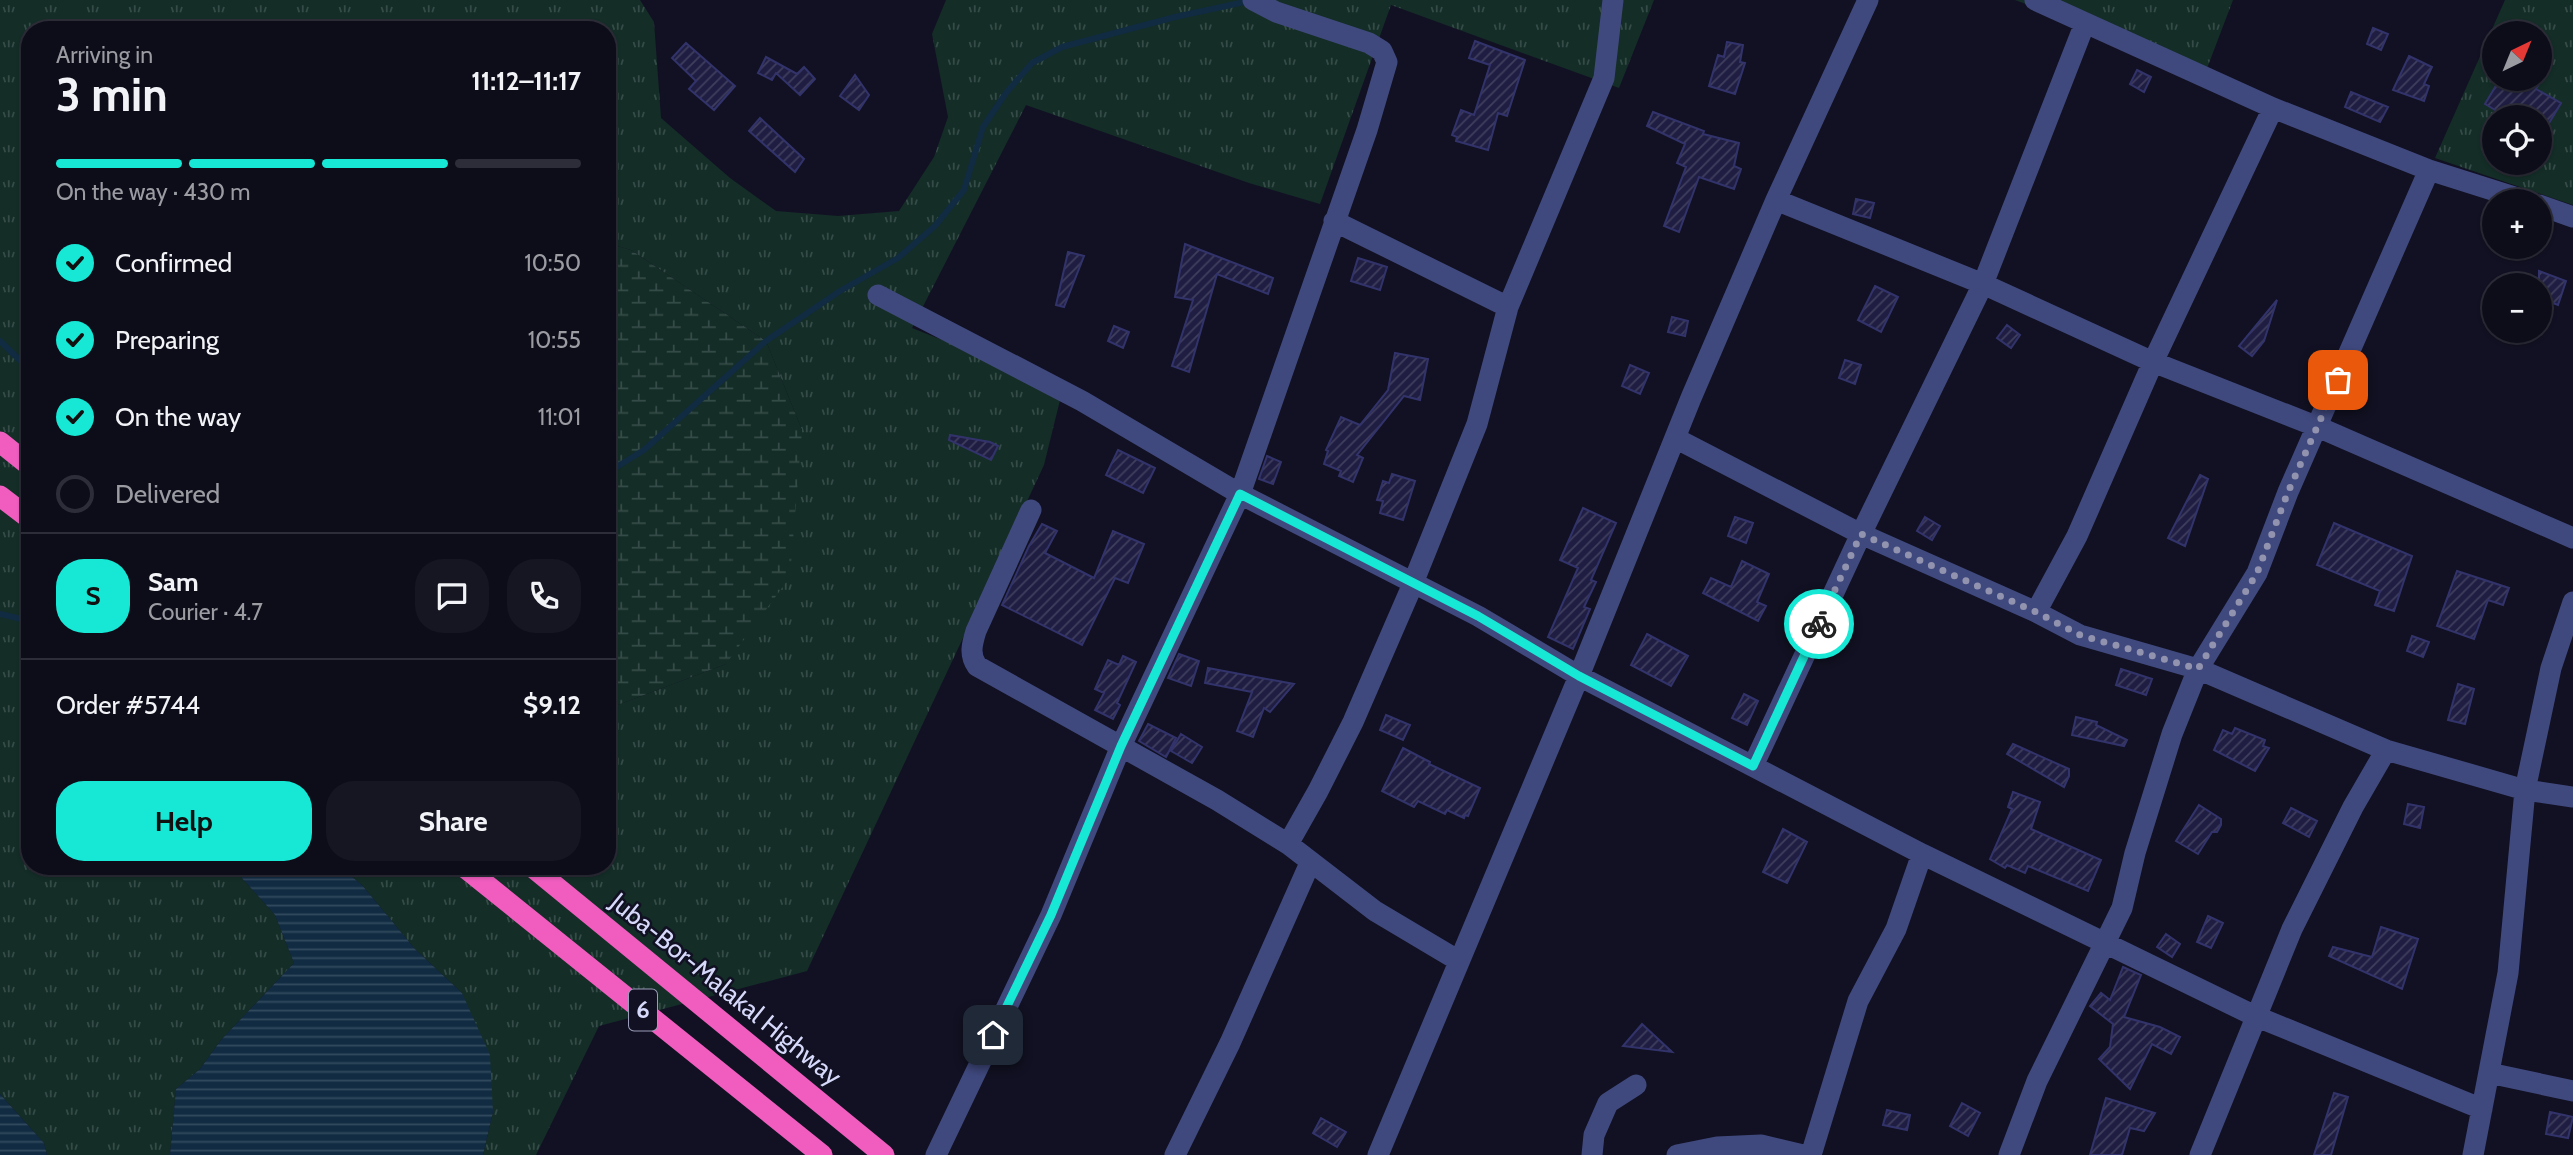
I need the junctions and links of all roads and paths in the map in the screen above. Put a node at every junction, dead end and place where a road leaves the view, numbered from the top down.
1 (1253, 0) edge
2 (1613, 0) edge
3 (1868, 0) edge
4 (2035, 0) edge
5 (2085, 23) junction
6 (2273, 108) junction
7 (2429, 170) junction
8 (2489, 189) edge
9 (1776, 200) junction
10 (2552, 209) edge
11 (2573, 216) edge
12 (1334, 222) junction
13 (1983, 284) junction
14 (878, 295) dead end
15 (1508, 307) junction
16 (2153, 362) junction
17 (2318, 427) junction
18 (1675, 438) junction
19 (0, 442) edge
20 (21, 459) edge
21 (1240, 494) junction
22 (0, 496) edge
23 (1031, 510) dead end
24 (21, 512) edge
25 (1861, 534) junction
26 (2573, 538) edge
27 (1413, 583) junction
28 (2573, 602) edge
29 (2036, 612) junction
30 (2198, 669) junction
31 (1579, 676) junction
32 (1121, 746) junction
33 (2386, 750) junction
34 (1753, 766) junction
35 (2525, 790) junction
36 (2573, 797) edge
37 (1288, 844) junction
38 (1922, 854) junction
39 (1310, 863) junction
40 (474, 875) edge
41 (542, 875) edge
42 (2105, 945) junction
43 (1459, 961) junction
44 (2255, 1016) junction
45 (2489, 1073) junction
46 (1636, 1085) dead end
47 (2573, 1091) edge
48 (2483, 1109) junction
49 (822, 1155) edge
50 (884, 1155) edge
51 (936, 1155) edge
52 (1175, 1155) edge
53 (1378, 1155) edge
54 (1592, 1155) edge
55 (1677, 1155) edge
56 (1803, 1155) edge
57 (1811, 1155) edge
58 (2009, 1155) edge
59 (2200, 1155) edge
60 (2473, 1155) edge

1 - 12 street
2 - 15 street
3 - 9 street
4 - 5 street
5 - 6 street
5 - 13 street
6 - 7 street
6 - 16 street
7 - 8 street
7 - 17 street
9 - 13 street
9 - 18 street
10 - 11 street
12 - 15 street
12 - 21 street
13 - 16 street
13 - 25 street
14 - 21 street
15 - 27 street
16 - 17 street
16 - 29 street
17 - 26 street
17 - 30 street
18 - 25 street
18 - 31 street
19 - 20 highway
21 - 27 street
21 - 32 street
22 - 24 highway
23 - 32 street
25 - 29 street
25 - 34 street
27 - 31 street
27 - 37 street
28 - 35 street
29 - 30 street
30 - 33 street
30 - 42 street
31 - 34 street
31 - 43 street
32 - 37 street
32 - 51 street
33 - 35 street
33 - 44 street
34 - 38 street
35 - 36 street
35 - 45 street
37 - 39 street
38 - 42 street
38 - 57 street
39 - 43 street
39 - 52 street
40 - 49 highway, 6
41 - 50 highway, Juba-Bor-Malakal Highway / 6
42 - 44 street
42 - 58 street
43 - 53 street
44 - 48 street
44 - 59 street
45 - 47 street
45 - 48 street
46 - 54 street
48 - 60 street
55 - 56 street

